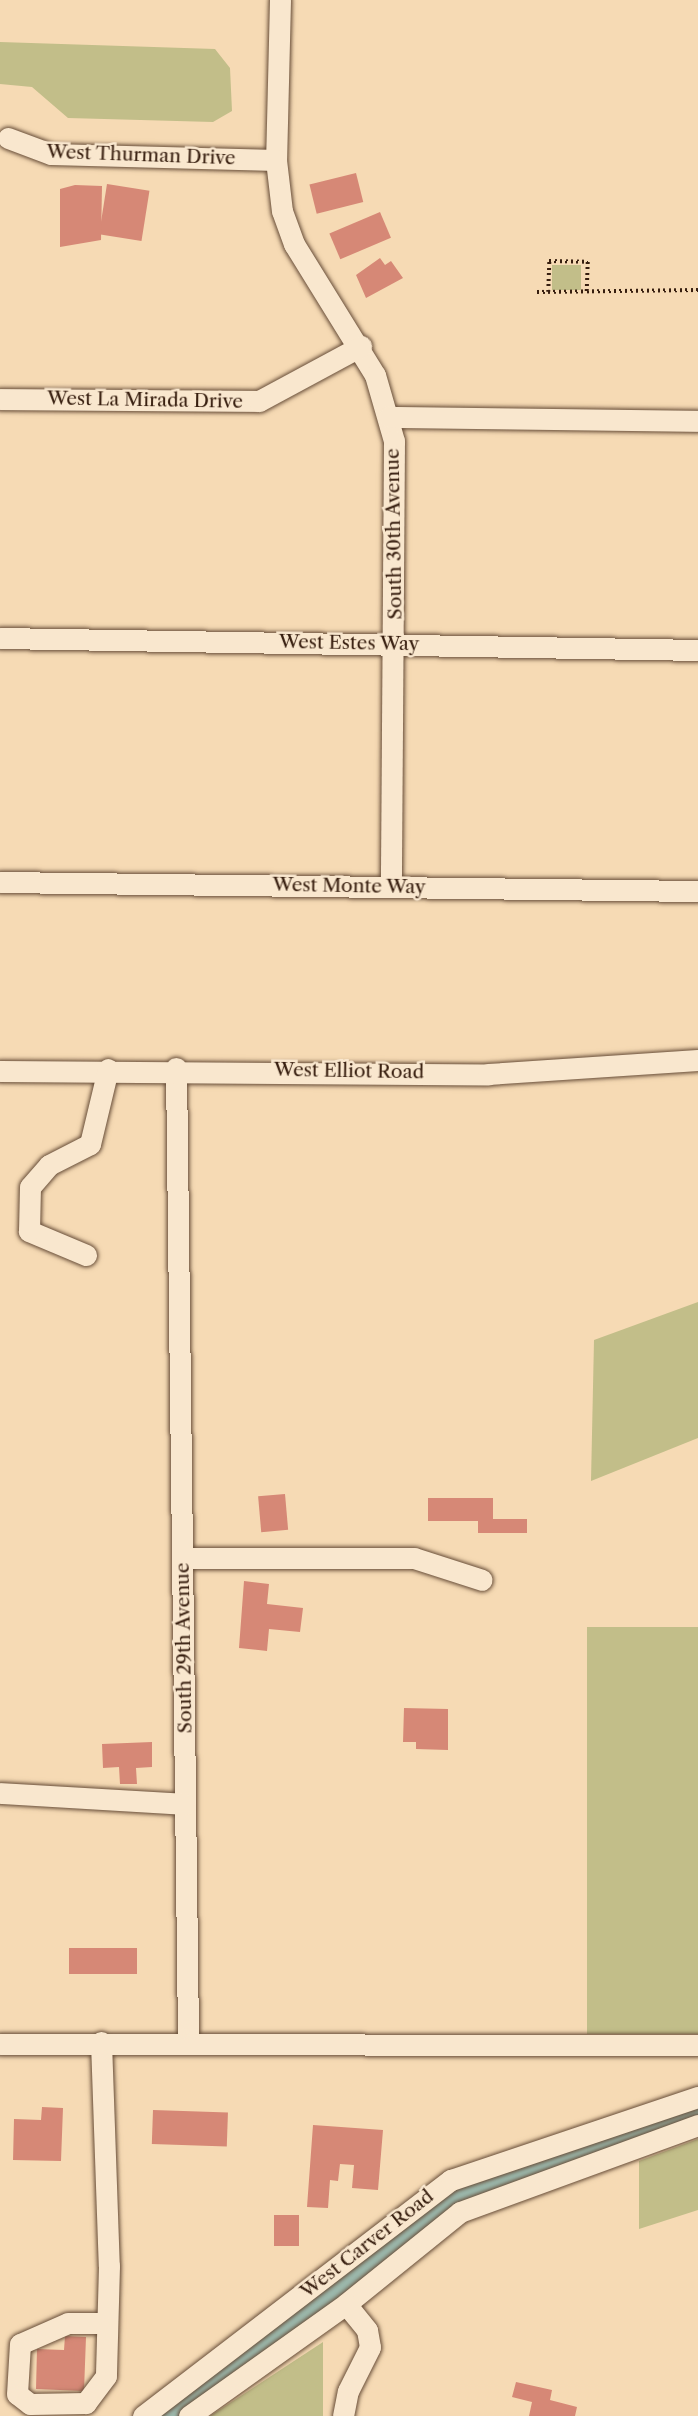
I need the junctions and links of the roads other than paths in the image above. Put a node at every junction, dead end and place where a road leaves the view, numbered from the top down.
1 (280, 0) edge
2 (8, 138) dead end
3 (276, 160) junction
4 (361, 346) junction
5 (0, 399) edge
6 (389, 417) junction
7 (698, 421) edge
8 (0, 638) edge
9 (395, 644) junction
10 (698, 650) edge
11 (0, 882) edge
12 (391, 887) junction
13 (698, 891) edge
14 (698, 1060) edge
15 (176, 1068) junction
16 (108, 1069) junction
17 (0, 1071) edge
18 (86, 1255) dead end
19 (183, 1558) junction
20 (482, 1580) dead end
21 (0, 1793) edge
22 (186, 1804) junction
23 (188, 2041) junction
24 (101, 2042) junction
25 (0, 2044) edge
26 (698, 2045) edge
27 (698, 2097) edge
28 (698, 2125) edge
29 (346, 2304) junction
30 (107, 2323) junction
31 (143, 2416) edge
32 (189, 2416) edge
33 (344, 2416) edge

1 - 3 street, South 30th Avenue
2 - 3 street, West Thurman Drive
3 - 4 street, South 30th Avenue
4 - 5 street, West La Mirada Drive
4 - 6 street, South 30th Avenue
6 - 7 street
6 - 9 street, South 30th Avenue
8 - 9 street, West Estes Way
9 - 10 street, West Estes Way
9 - 12 street, South 30th Avenue
11 - 12 street, West Monte Way
12 - 13 street, West Monte Way
14 - 15 street, West Elliot Road
15 - 16 street, West Elliot Road
15 - 19 street, South 29th Avenue
16 - 17 street, West Elliot Road
16 - 18 street
19 - 20 street
19 - 22 street, South 29th Avenue
21 - 22 street
22 - 23 street, South 29th Avenue
23 - 24 street
23 - 26 street
24 - 25 street
24 - 30 street
27 - 31 street, West Carver Road
28 - 29 street
29 - 32 street
29 - 33 street
30 - 30 street

